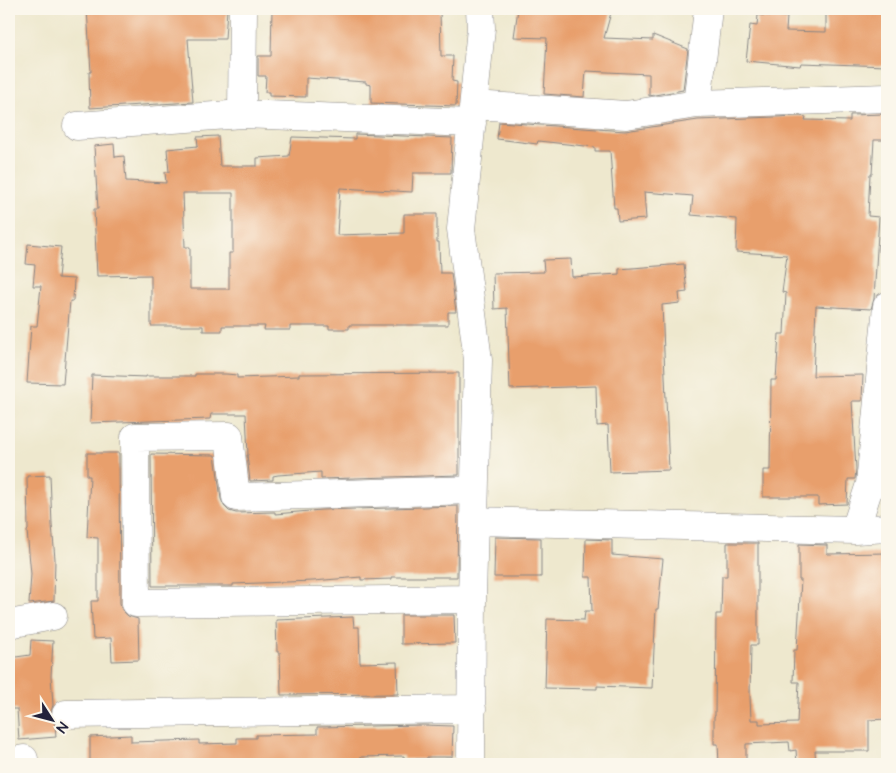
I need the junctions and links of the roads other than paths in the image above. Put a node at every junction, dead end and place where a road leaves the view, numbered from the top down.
1 (243, 9) edge
2 (480, 9) edge
3 (708, 9) edge
4 (887, 98) edge
5 (697, 104) junction
6 (242, 114) junction
7 (473, 114) junction
8 (77, 126) dead end
9 (887, 306) edge
10 (883, 390) edge
11 (474, 490) junction
12 (474, 521) junction
13 (887, 528) edge
14 (855, 530) junction
15 (472, 599) junction
16 (53, 616) dead end
17 (9, 624) edge
18 (472, 709) junction
19 (66, 714) dead end
20 (471, 764) edge

1 - 6 street
2 - 7 street
3 - 5 street
4 - 5 street
5 - 7 street
6 - 7 street
6 - 8 street
7 - 11 street
9 - 10 street
10 - 14 street
11 - 12 street
11 - 15 street
12 - 14 street
12 - 15 street
13 - 14 street
15 - 18 street
16 - 17 street
18 - 19 street
18 - 20 street

